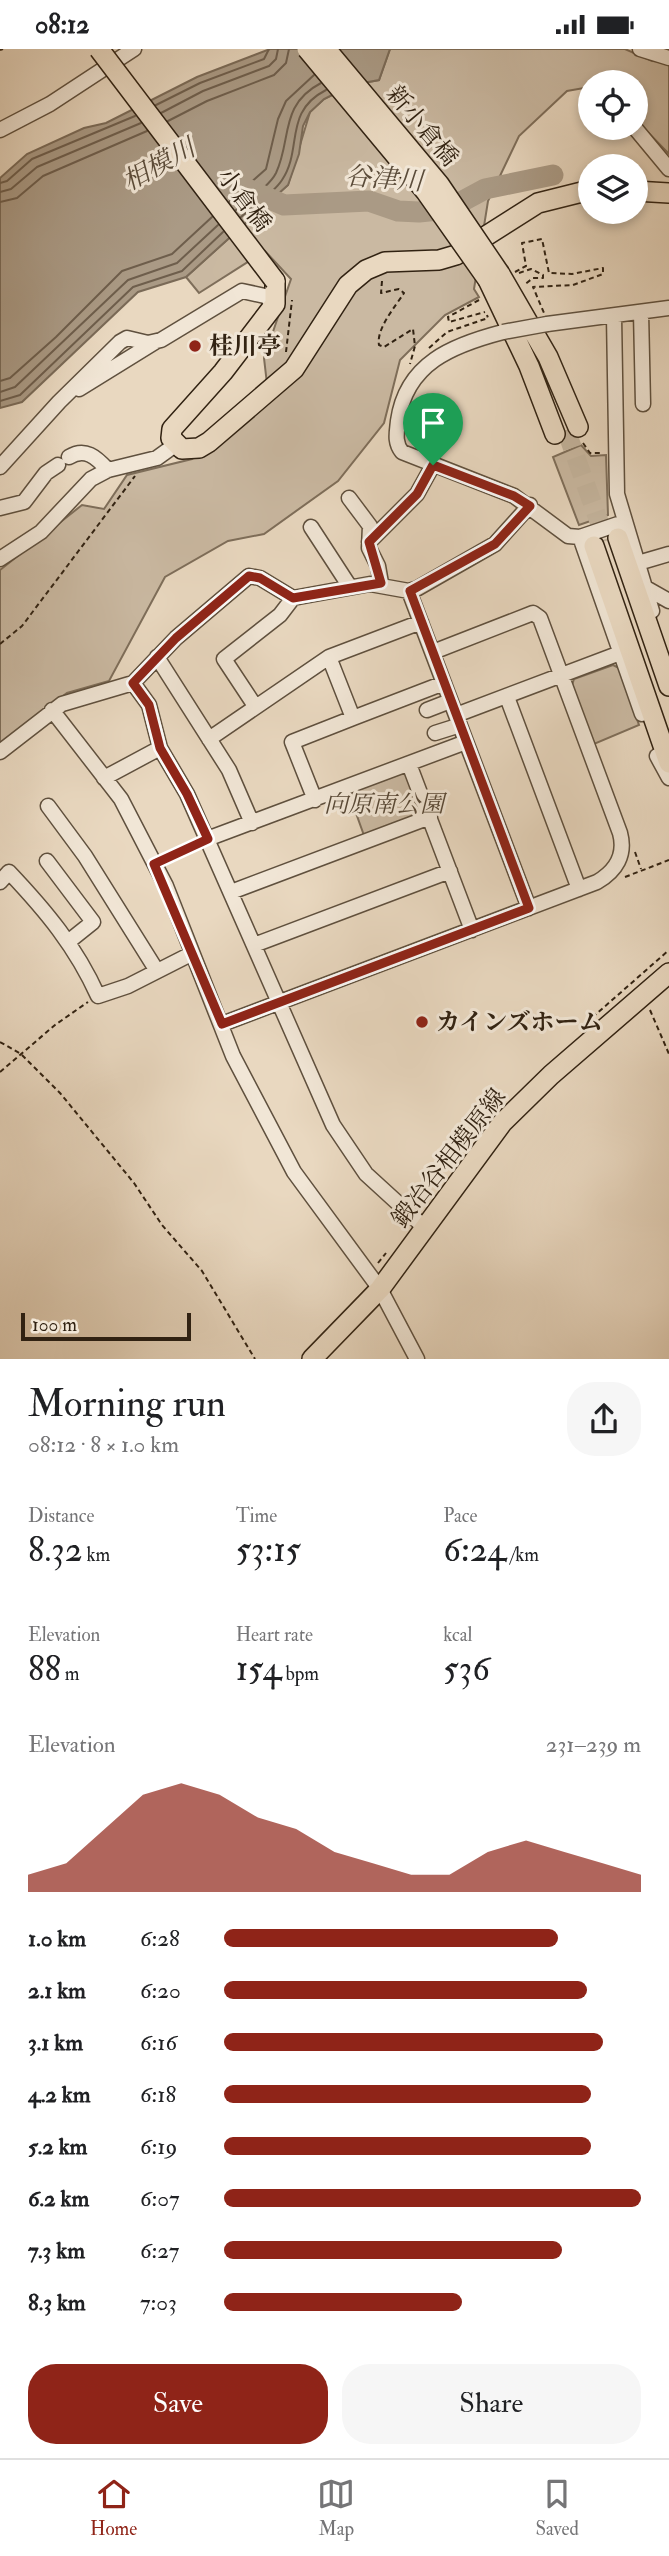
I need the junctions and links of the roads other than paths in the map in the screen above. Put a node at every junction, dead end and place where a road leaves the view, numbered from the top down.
1 (99, 49) edge
2 (134, 49) edge
3 (307, 49) edge
4 (326, 49) edge
5 (640, 49) edge
6 (669, 58) edge
7 (0, 130) edge
8 (645, 140) edge
9 (669, 169) edge
10 (578, 191) edge
11 (648, 192) edge
12 (669, 193) edge
13 (496, 281) junction
14 (283, 302) junction
15 (669, 308) edge
16 (641, 312) junction
17 (614, 316) junction
18 (643, 404) dead end
19 (175, 445) junction
20 (433, 465) junction
21 (0, 467) edge
22 (108, 470) junction
23 (349, 498) dead end
24 (530, 506) junction
25 (0, 507) edge
26 (311, 527) dead end
27 (604, 537) junction
28 (369, 542) junction
29 (669, 554) edge
30 (0, 558) edge
31 (638, 563) junction
32 (381, 583) junction
33 (350, 587) junction
34 (646, 588) junction
35 (410, 591) junction
36 (293, 598) junction
37 (669, 601) edge
38 (421, 622) junction
39 (433, 652) junction
40 (620, 653) junction
41 (157, 657) junction
42 (329, 657) junction
43 (669, 661) edge
44 (561, 677) junction
45 (133, 683) junction
46 (444, 683) junction
47 (669, 686) edge
48 (508, 697) junction
49 (445, 703) dead end
50 (255, 706) junction
51 (52, 710) junction
52 (427, 710) dead end
53 (353, 718) junction
54 (455, 721) junction
55 (669, 725) edge
56 (435, 733) dead end
57 (209, 739) junction
58 (466, 742) junction
59 (160, 748) junction
60 (0, 752) edge
61 (409, 764) junction
62 (669, 764) edge
63 (104, 778) junction
64 (669, 778) edge
65 (315, 800) junction
66 (48, 806) dead end
67 (430, 817) junction
68 (252, 823) junction
69 (208, 839) junction
70 (47, 861) dead end
71 (450, 871) junction
72 (0, 882) edge
73 (579, 889) junction
74 (231, 892) junction
75 (529, 908) junction
76 (472, 930) junction
77 (68, 942) junction
78 (254, 945) junction
79 (191, 954) junction
80 (157, 971) junction
81 (669, 973) edge
82 (278, 1001) junction
83 (222, 1024) junction
84 (424, 1227) junction
85 (380, 1289) junction
86 (312, 1359) edge
87 (416, 1359) edge

1 - 14 main road, 小倉橋, bridge
2 - 7 street
3 - 13 main road, 新小倉橋, bridge
4 - 13 main road, 新小倉橋, bridge
5 - 6 street
8 - 9 street
10 - 19 main road
11 - 12 main road
13 - 13 main road
14 - 19 main road
14 - 21 street
15 - 16 street
16 - 17 street
16 - 18 street
17 - 20 street, bridge
17 - 27 street
19 - 22 street
20 - 24 street
20 - 28 street
22 - 25 street
22 - 30 street
23 - 28 street
24 - 27 street
24 - 35 street
26 - 33 street
27 - 31 street
27 - 40 street
27 - 47 main road
27 - 55 main road
27 - 62 main road
28 - 32 street
29 - 31 street
31 - 34 street
32 - 33 street
32 - 35 street
33 - 36 street
34 - 37 street
34 - 43 street
35 - 38 street
36 - 41 street
36 - 50 street
38 - 39 street
38 - 42 street
39 - 44 street
39 - 46 street
40 - 44 street
40 - 64 street
41 - 45 street
41 - 57 street
42 - 50 street
42 - 53 street
44 - 48 street
44 - 73 street
45 - 51 street
45 - 59 street
46 - 53 street
46 - 54 street
48 - 54 street
48 - 73 street
49 - 52 street
50 - 57 street
51 - 60 street
51 - 63 street
53 - 65 street
54 - 56 street
54 - 58 street
57 - 68 street
58 - 61 street
58 - 75 street
59 - 63 street
59 - 69 street
61 - 65 street
61 - 67 street
63 - 79 street
65 - 68 street
66 - 80 street
67 - 71 street
67 - 74 street
68 - 69 street
69 - 74 street
70 - 77 street
71 - 76 street
71 - 78 street
72 - 77 street
73 - 75 street
74 - 78 street
75 - 76 street
76 - 82 street
77 - 80 street
78 - 82 street
79 - 80 street
79 - 83 street
81 - 84 main road, 鍛冶谷相模原線
82 - 83 street
82 - 84 street
83 - 85 street
84 - 85 main road, 鍛冶谷相模原線
85 - 86 main road, 鍛冶谷相模原線
85 - 87 street

